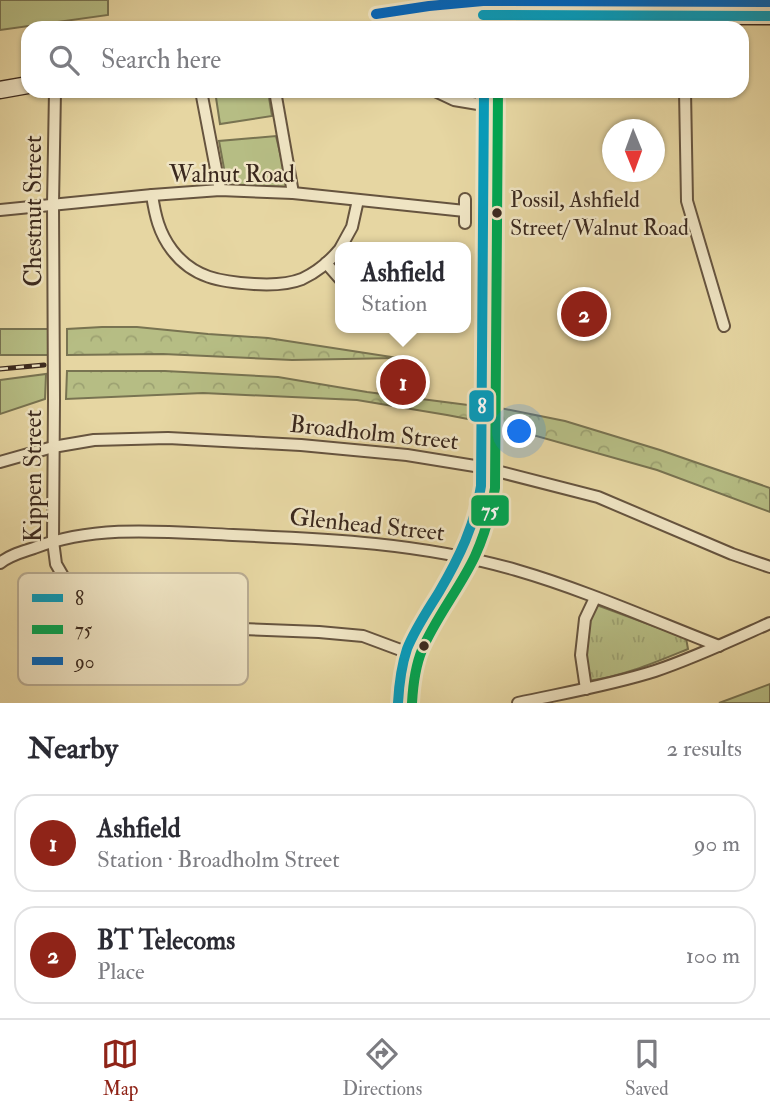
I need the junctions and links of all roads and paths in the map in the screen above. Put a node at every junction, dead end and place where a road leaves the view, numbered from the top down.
1 (483, 14) edge
2 (770, 16) edge
3 (424, 21) edge
4 (659, 21) edge
5 (698, 21) edge
6 (21, 86) edge
7 (0, 90) edge
8 (55, 98) edge
9 (202, 98) edge
10 (276, 98) edge
11 (450, 98) edge
12 (484, 98) edge
13 (685, 98) edge
14 (484, 105) junction
15 (219, 190) junction
16 (293, 194) junction
17 (152, 195) junction
18 (358, 200) junction
19 (53, 204) junction
20 (0, 210) edge
21 (465, 211) dead end
22 (344, 242) edge
23 (335, 254) edge
24 (326, 264) junction
25 (335, 274) edge
26 (724, 326) dead end
27 (54, 387) joint
28 (53, 447) junction
29 (0, 463) edge
30 (481, 467) junction
31 (53, 541) junction
32 (460, 556) junction
33 (0, 563) edge
34 (770, 567) edge
35 (61, 573) edge
36 (595, 598) junction
37 (770, 623) edge
38 (248, 629) edge
39 (719, 646) junction
40 (406, 652) junction
41 (586, 689) junction
42 (398, 703) edge
43 (518, 703) edge

1 - 3 main road
1 - 4 main road
2 - 5 main road
6 - 7 main road
8 - 19 street, Chestnut Street
9 - 15 street
10 - 16 street
11 - 14 street
12 - 14 street
13 - 26 street
14 - 30 street
15 - 16 street, Walnut Road
15 - 17 street, Walnut Road
16 - 18 street, Walnut Road
17 - 19 street, Walnut Road
17 - 24 street
18 - 21 street, Walnut Road
18 - 22 street
19 - 20 street, Walnut Road
19 - 27 street, Chestnut Street
23 - 24 street
24 - 25 street
27 - 28 street, Kippen Street
28 - 29 street, Broadholm Street
28 - 30 street, Broadholm Street
28 - 31 street, Kippen Street
30 - 32 street
30 - 34 street, Broadholm Street
31 - 32 street, Glenhead Street
31 - 33 street, Glenhead Street
31 - 35 street, Kippen Street
32 - 36 street, Glenhead Street
32 - 40 street
36 - 39 street, Glenhead Street
36 - 41 street
37 - 39 street
38 - 40 street, Kippen Street
39 - 41 street
40 - 42 street
41 - 43 street

